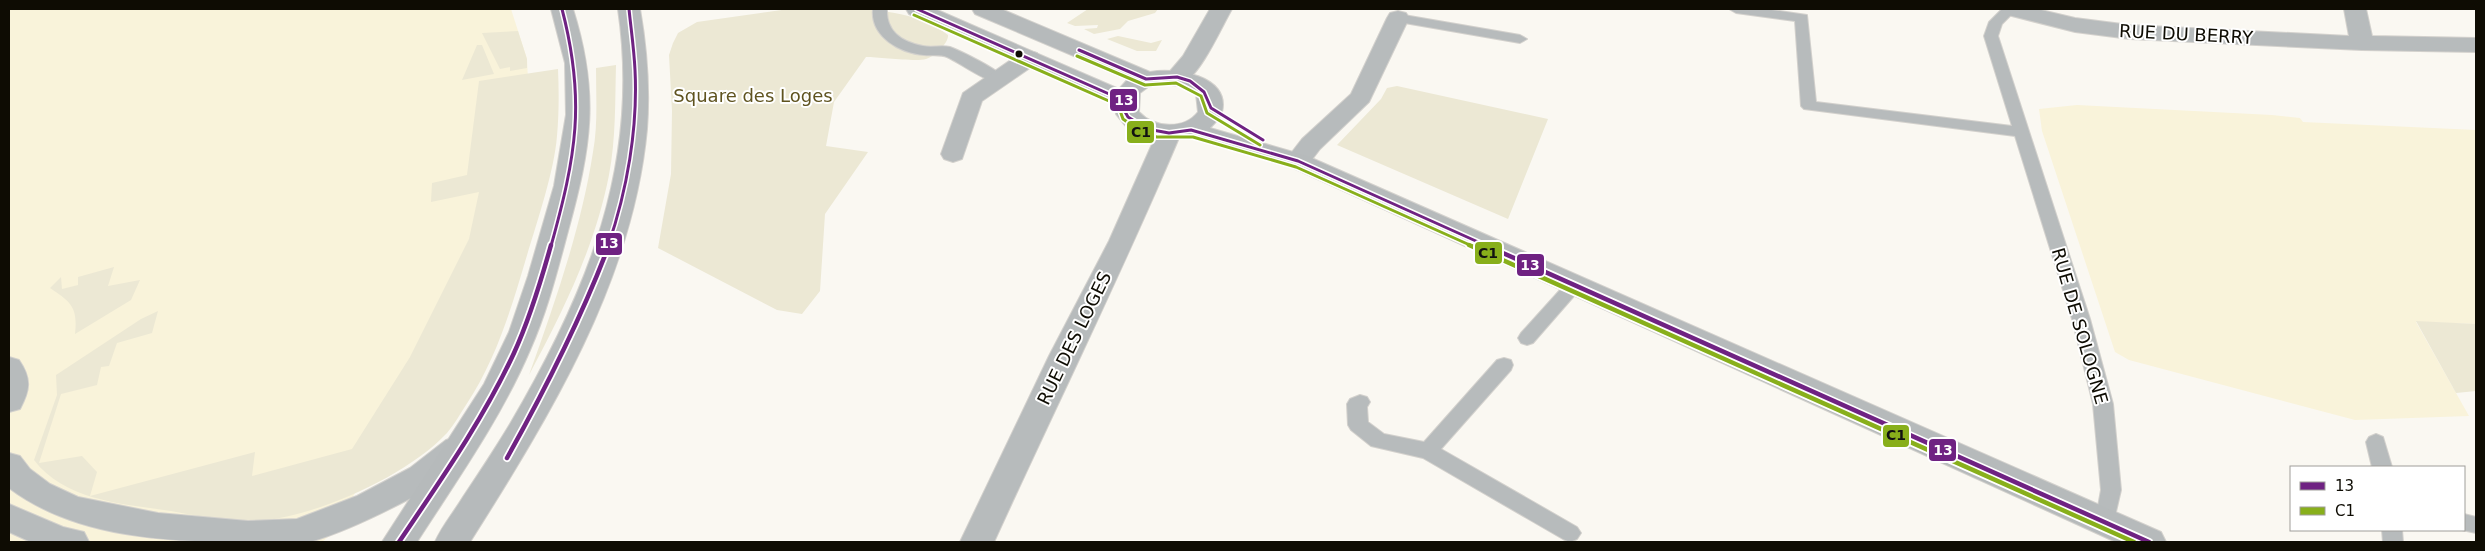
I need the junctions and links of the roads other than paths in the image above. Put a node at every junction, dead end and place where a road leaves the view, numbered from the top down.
1 (562, 9) edge
2 (629, 9) edge
3 (880, 9) edge
4 (917, 9) edge
5 (983, 9) edge
6 (1221, 9) edge
7 (1736, 9) edge
8 (2011, 9) edge
9 (2355, 9) edge
10 (1398, 18) joint
11 (1520, 39) dead end
12 (2362, 43) junction
13 (2476, 45) edge
14 (1028, 58) junction
15 (1177, 77) junction
16 (997, 78) junction
17 (1147, 79) junction
18 (1125, 101) junction
19 (1211, 108) junction
20 (1180, 131) junction
21 (2023, 132) junction
22 (953, 154) dead end
23 (1298, 161) junction
24 (1575, 284) junction
25 (1527, 338) dead end
26 (1504, 364) dead end
27 (9, 368) edge
28 (9, 401) edge
29 (1360, 402) dead end
30 (466, 442) junction
31 (2376, 442) dead end
32 (1428, 451) junction
33 (9, 465) edge
34 (2382, 466) edge
35 (10, 519) edge
36 (2105, 523) junction
37 (1570, 533) dead end
38 (72, 542) edge
39 (399, 542) edge
40 (452, 542) edge
41 (977, 542) edge
42 (2149, 542) edge

1 - 30 main road
2 - 40 main road
3 - 16 lane
4 - 14 main road
5 - 17 main road
6 - 15 street
7 - 21 lane
8 - 12 street, RUE DU BERRY
8 - 21 lane, RUE DE SOLOGNE
9 - 12 street
10 - 11 lane
10 - 23 street
12 - 13 street, RUE DU BERRY
14 - 16 street
14 - 18 main road
15 - 17 main road
15 - 19 main road
16 - 22 street
17 - 18 main road
18 - 20 main road
19 - 20 main road
19 - 23 main road
20 - 23 main road
20 - 41 street, RUE DES LOGES
21 - 36 lane, RUE DE SOLOGNE
23 - 24 main road
24 - 25 lane
24 - 36 main road
26 - 32 lane
27 - 28 street
29 - 32 lane
30 - 33 street
30 - 39 main road
31 - 34 lane
32 - 37 lane
35 - 38 street
36 - 42 main road

